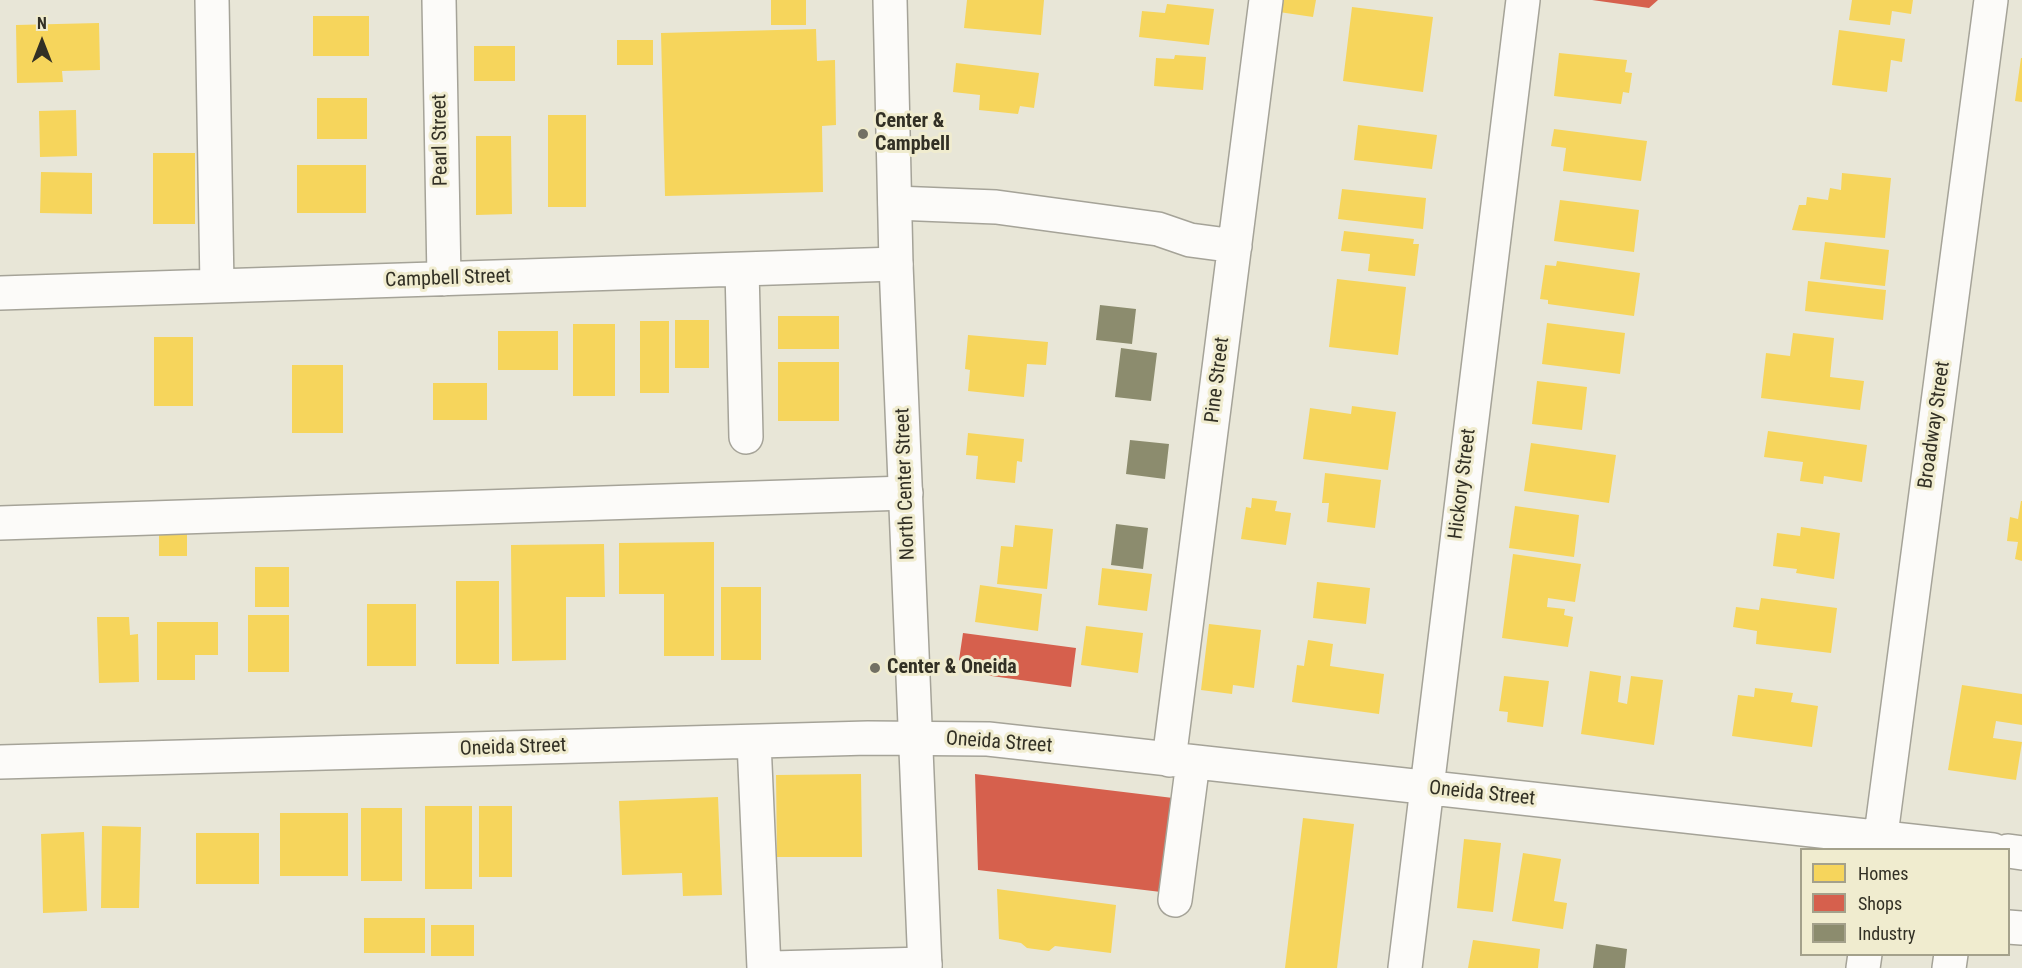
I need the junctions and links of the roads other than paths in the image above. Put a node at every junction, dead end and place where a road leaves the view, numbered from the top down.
1 (212, 0) edge
2 (439, 0) edge
3 (890, 0) edge
4 (1266, 0) edge
5 (1523, 0) edge
6 (1991, 0) edge
7 (895, 203) junction
8 (1235, 246) junction
9 (896, 264) junction
10 (742, 269) junction
11 (444, 279) junction
12 (217, 286) junction
13 (0, 292) edge
14 (746, 436) dead end
15 (906, 493) junction
16 (0, 522) edge
17 (917, 737) junction
18 (754, 742) junction
19 (1181, 761) junction
20 (0, 762) edge
21 (1426, 787) junction
22 (1879, 843) edge
23 (1974, 848) edge
24 (1175, 900) dead end
25 (925, 966) edge
26 (764, 968) edge
27 (772, 968) edge
28 (1405, 968) edge

1 - 12 street
2 - 11 street, Pearl Street
3 - 7 street, North Center Street
4 - 8 street, Pine Street
5 - 21 street, Hickory Street
6 - 22 street, Broadway Street
7 - 8 street
7 - 9 street, North Center Street
8 - 19 street, Pine Street
9 - 10 street, Campbell Street
9 - 15 street, North Center Street
10 - 11 street, Campbell Street
10 - 14 street
11 - 12 street, Campbell Street
12 - 13 street, Campbell Street
15 - 16 street
15 - 17 street, North Center Street
17 - 18 street, Oneida Street
17 - 19 street, Oneida Street
17 - 25 street, North Center Street
18 - 20 street, Oneida Street
18 - 26 street
19 - 21 street, Oneida Street
19 - 24 street, Pine Street
21 - 22 street, Oneida Street
21 - 28 street, Hickory Street
22 - 23 street, Oneida Street
25 - 27 street

